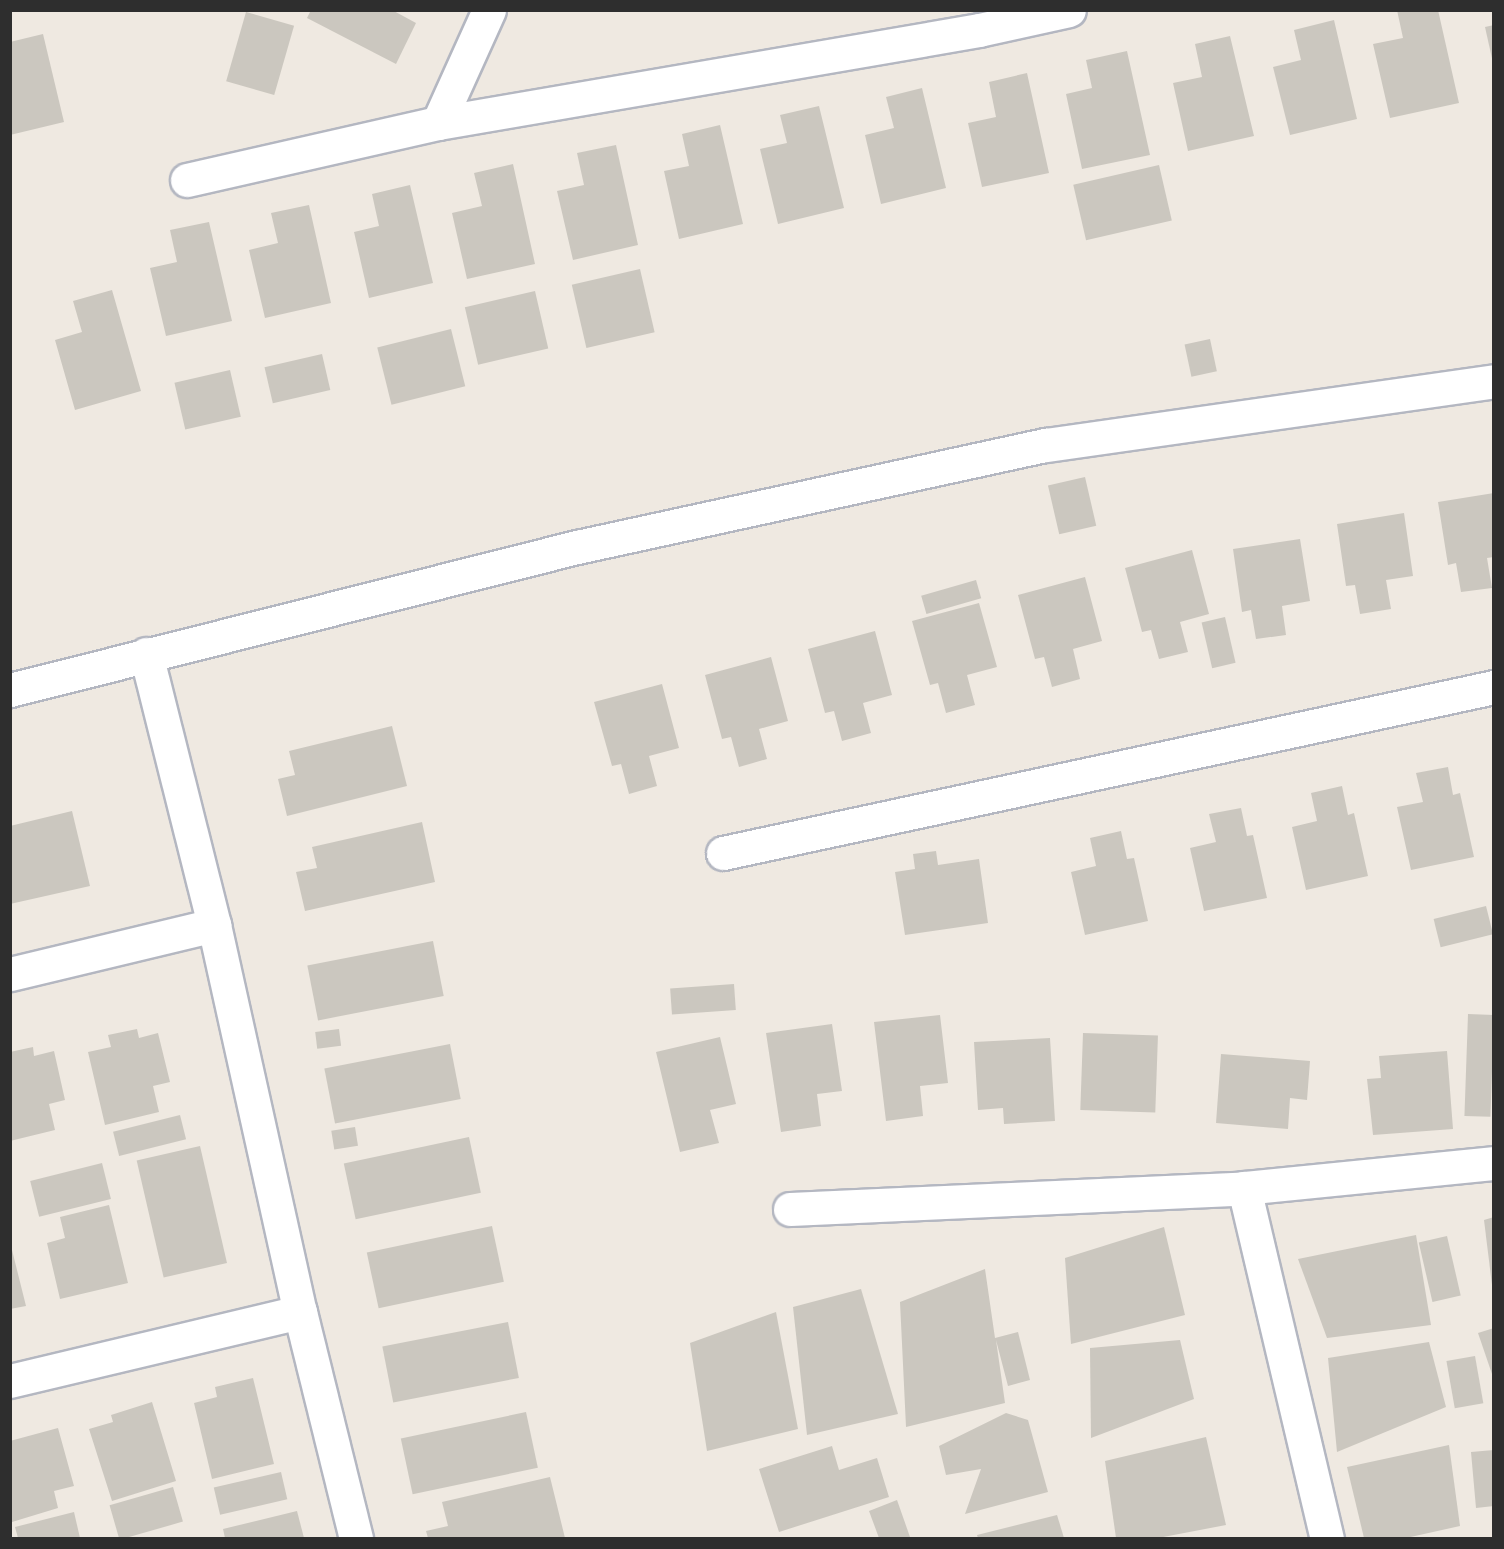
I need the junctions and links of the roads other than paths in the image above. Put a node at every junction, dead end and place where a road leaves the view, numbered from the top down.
1 (489, 10) edge
2 (1069, 10) edge
3 (977, 20) edge
4 (438, 123) junction
5 (187, 180) dead end
6 (1494, 381) edge
7 (146, 654) junction
8 (1494, 687) edge
9 (10, 690) edge
10 (723, 853) dead end
11 (214, 925) junction
12 (10, 974) edge
13 (1494, 1163) edge
14 (1244, 1188) junction
15 (790, 1209) dead end
16 (300, 1312) junction
17 (10, 1381) edge
18 (356, 1539) edge
19 (1327, 1539) edge

1 - 4 street
2 - 3 street
3 - 4 street
4 - 5 street
6 - 7 street
7 - 9 street
7 - 11 street
8 - 10 street
11 - 12 street
11 - 16 street
13 - 14 street
14 - 15 street
14 - 19 street
16 - 17 street
16 - 18 street

